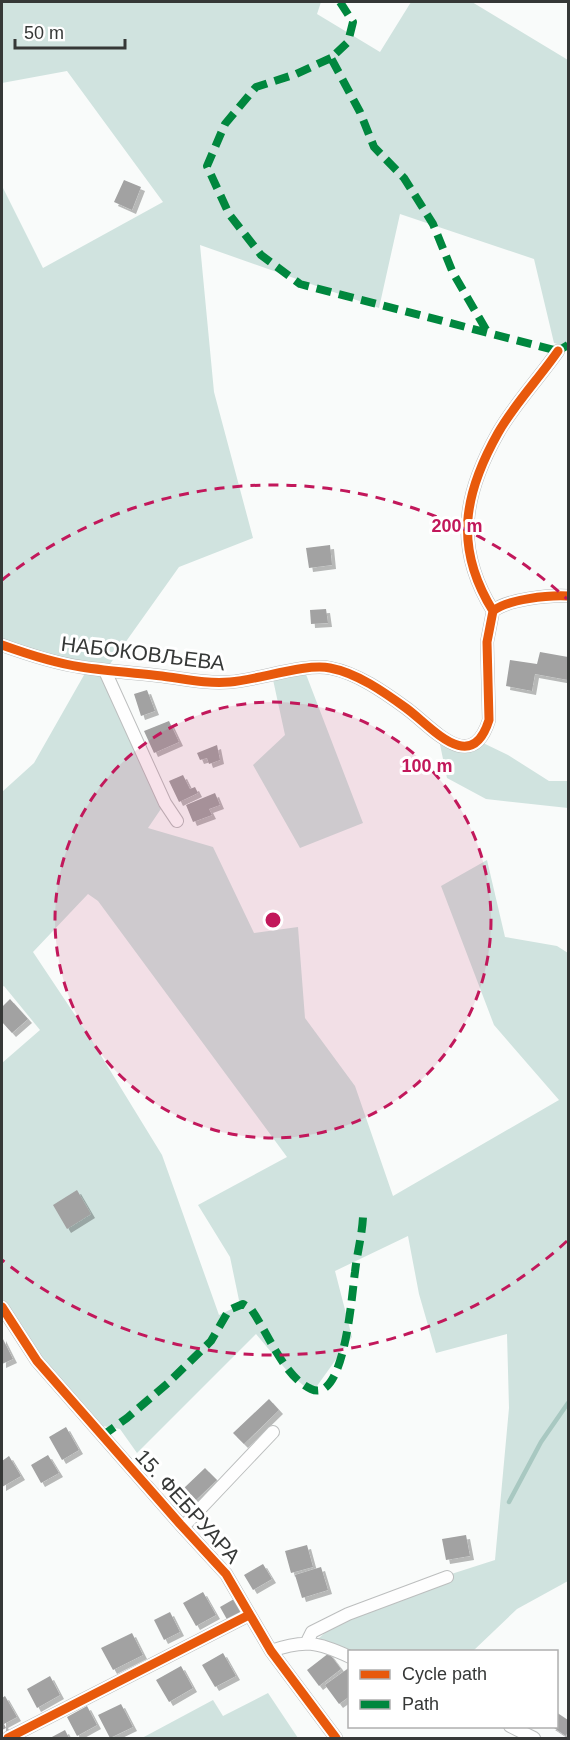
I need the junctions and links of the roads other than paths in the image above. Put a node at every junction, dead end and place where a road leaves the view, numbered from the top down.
1 (558, 351) dead end
2 (568, 596) edge
3 (493, 611) junction
4 (2, 645) edge
5 (105, 671) junction
6 (177, 821) dead end
7 (2, 1307) edge
8 (273, 1432) dead end
9 (183, 1527) junction
10 (447, 1576) dead end
11 (249, 1615) junction
12 (307, 1642) junction
13 (271, 1652) junction
14 (348, 1656) edge
15 (514, 1728) edge
16 (8, 1738) edge
17 (336, 1738) edge
18 (534, 1738) edge

1 - 3 street
2 - 3 street
3 - 5 street, НАБОКОВЉЕВА
4 - 5 street, НАБОКОВЉЕВА
5 - 6 street
7 - 9 street, 15. ФЕБРУАРА
8 - 9 street
9 - 11 street, 15. ФЕБРУАРА
10 - 12 street
11 - 13 street, 15. ФЕБРУАРА
11 - 16 street
12 - 13 street
12 - 14 street
13 - 17 street, 15. ФЕБРУАРА
15 - 18 street

